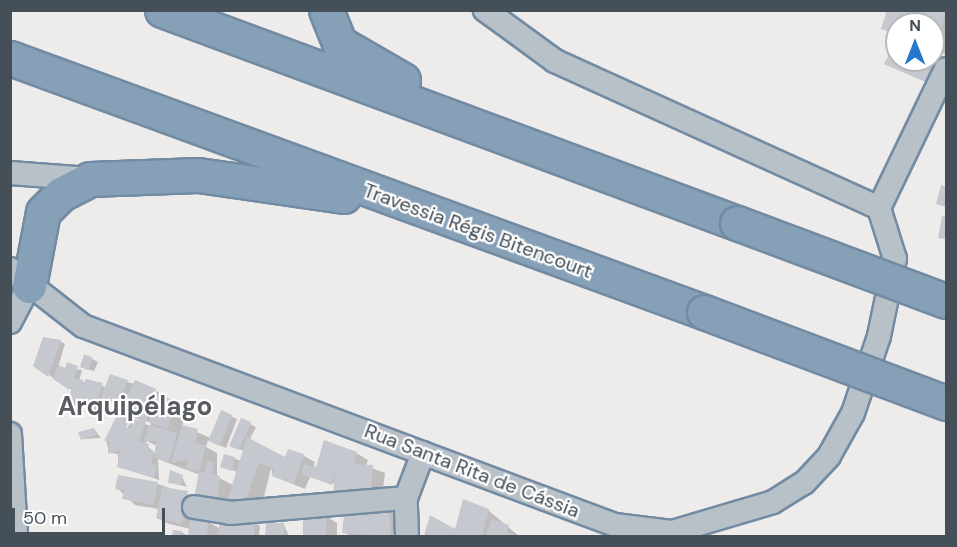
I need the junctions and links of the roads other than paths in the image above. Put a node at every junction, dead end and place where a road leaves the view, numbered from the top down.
1 (162, 10) edge
2 (326, 10) edge
3 (485, 10) edge
4 (10, 58) edge
5 (946, 69) edge
6 (586, 167) junction
7 (10, 173) edge
8 (90, 179) junction
9 (405, 206) junction
10 (879, 208) junction
11 (10, 257) edge
12 (20, 278) edge
13 (946, 301) edge
14 (10, 322) edge
15 (946, 403) edge
16 (10, 434) edge
17 (423, 453) junction
18 (405, 498) junction
19 (194, 507) dead end
20 (16, 537) edge
21 (407, 537) edge

1 - 6 highway
2 - 6 highway
3 - 10 street
4 - 9 highway, Travessia Régis Bitencourt
5 - 10 street
6 - 13 highway, bridge
7 - 8 street
8 - 9 highway
8 - 12 highway
9 - 15 highway, Travessia Régis Bitencourt, bridge
10 - 17 street, Rua Santa Rita de Cássia
11 - 12 street
12 - 14 street
12 - 17 street, Rua Santa Rita de Cássia
16 - 20 street
17 - 18 street
18 - 19 street
18 - 21 street

